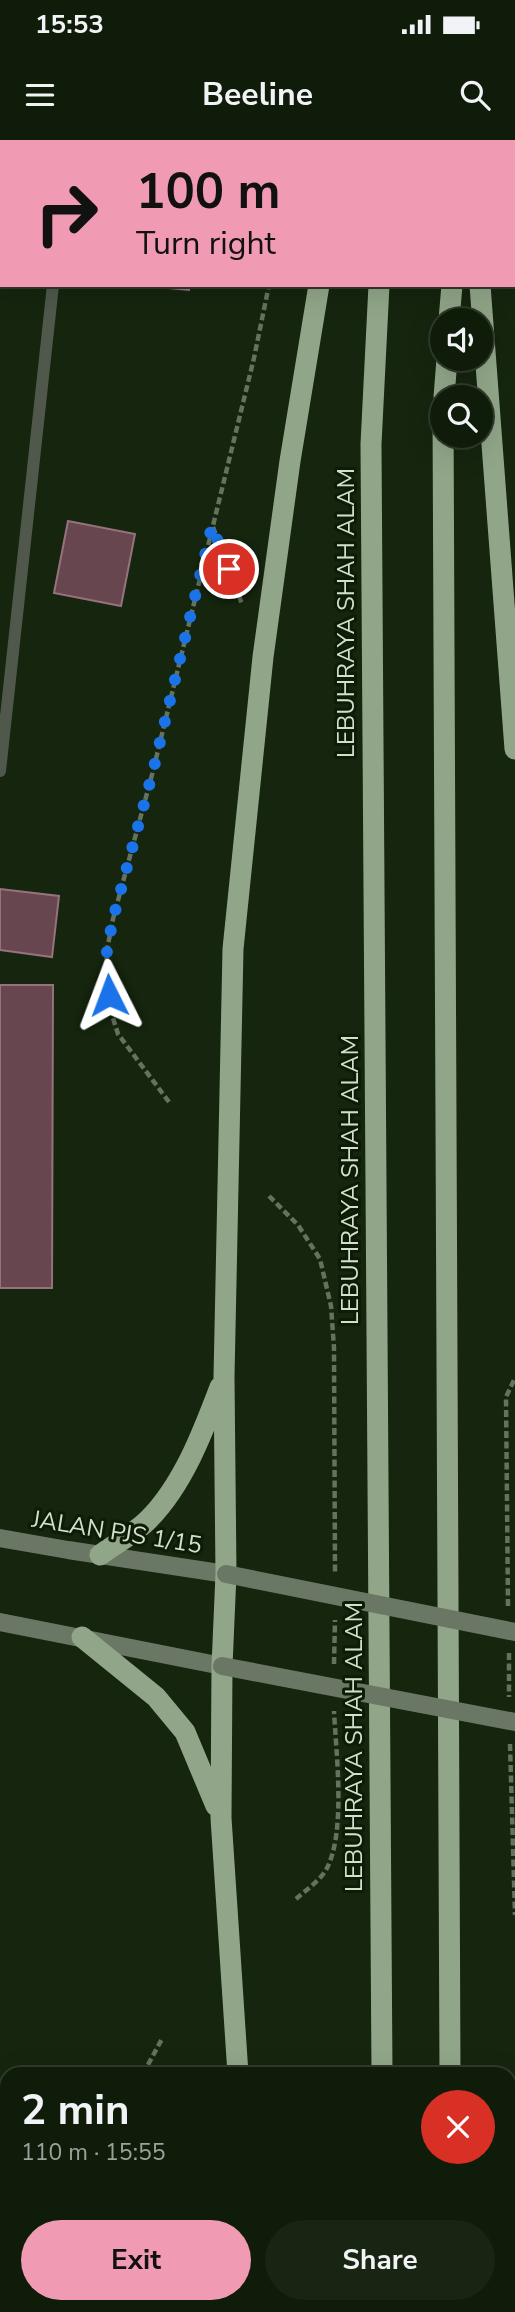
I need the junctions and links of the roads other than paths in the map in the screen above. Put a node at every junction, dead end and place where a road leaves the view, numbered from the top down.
1 (53, 287) edge
2 (319, 287) edge
3 (379, 287) edge
4 (452, 287) edge
5 (480, 287) edge
6 (450, 308) edge
7 (443, 448) edge
8 (515, 749) edge
9 (0, 771) edge
10 (224, 1377) junction
11 (0, 1538) edge
12 (100, 1555) junction
13 (226, 1574) junction
14 (0, 1622) edge
15 (515, 1632) edge
16 (82, 1637) junction
17 (222, 1666) junction
18 (515, 1722) edge
19 (220, 1818) junction
20 (238, 2067) edge
21 (382, 2067) edge
22 (450, 2067) edge

1 - 9 lane
2 - 10 highway
3 - 21 highway, LEBUHRAYA SHAH ALAM
4 - 6 highway
5 - 8 highway
7 - 22 highway
10 - 12 highway
10 - 13 highway
11 - 12 main road, JALAN PJS 1/15
12 - 13 main road, JALAN PJS 1/15
13 - 15 main road, JALAN PJS 1/15, bridge
13 - 17 highway
14 - 16 main road
16 - 17 main road
16 - 19 highway
17 - 18 main road, bridge
17 - 19 highway
19 - 20 highway

